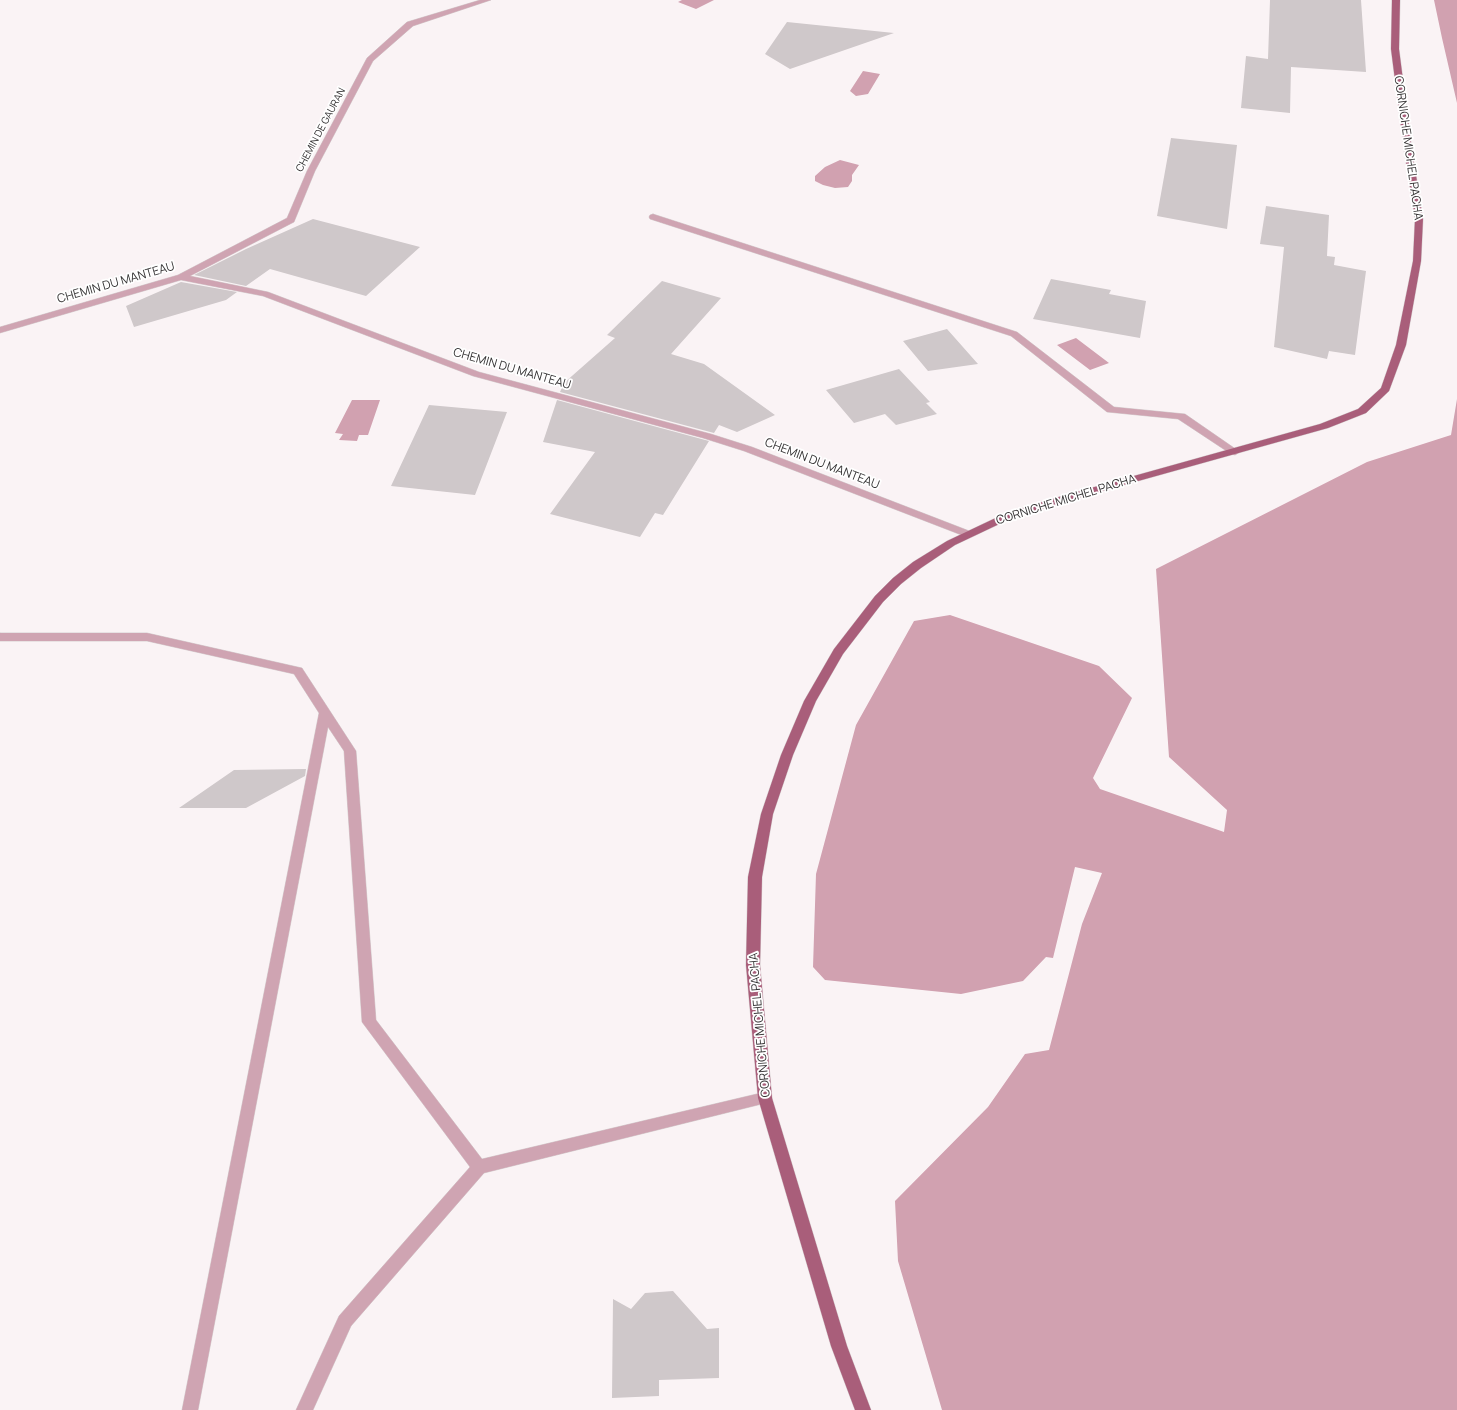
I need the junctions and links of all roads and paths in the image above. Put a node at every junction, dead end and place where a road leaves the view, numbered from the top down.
1 (487, 0) edge
2 (1396, 0) edge
3 (653, 217) dead end
4 (181, 277) junction
5 (0, 330) edge
6 (1235, 452) junction
7 (968, 534) junction
8 (0, 637) edge
9 (325, 713) junction
10 (765, 1098) junction
11 (479, 1167) junction
12 (190, 1410) edge
13 (304, 1410) edge
14 (863, 1410) edge

1 - 4 street, CHEMIN DE GAURAN
2 - 6 main road, CORNICHE MICHEL PACHA
3 - 6 street
4 - 5 street, CHEMIN DU MANTEAU
4 - 7 street, CHEMIN DU MANTEAU
6 - 7 main road, CORNICHE MICHEL PACHA
7 - 10 main road, CORNICHE MICHEL PACHA
8 - 9 street
9 - 11 street
9 - 12 street
10 - 11 street
10 - 14 main road, CORNICHE MICHEL PACHA
11 - 13 street

